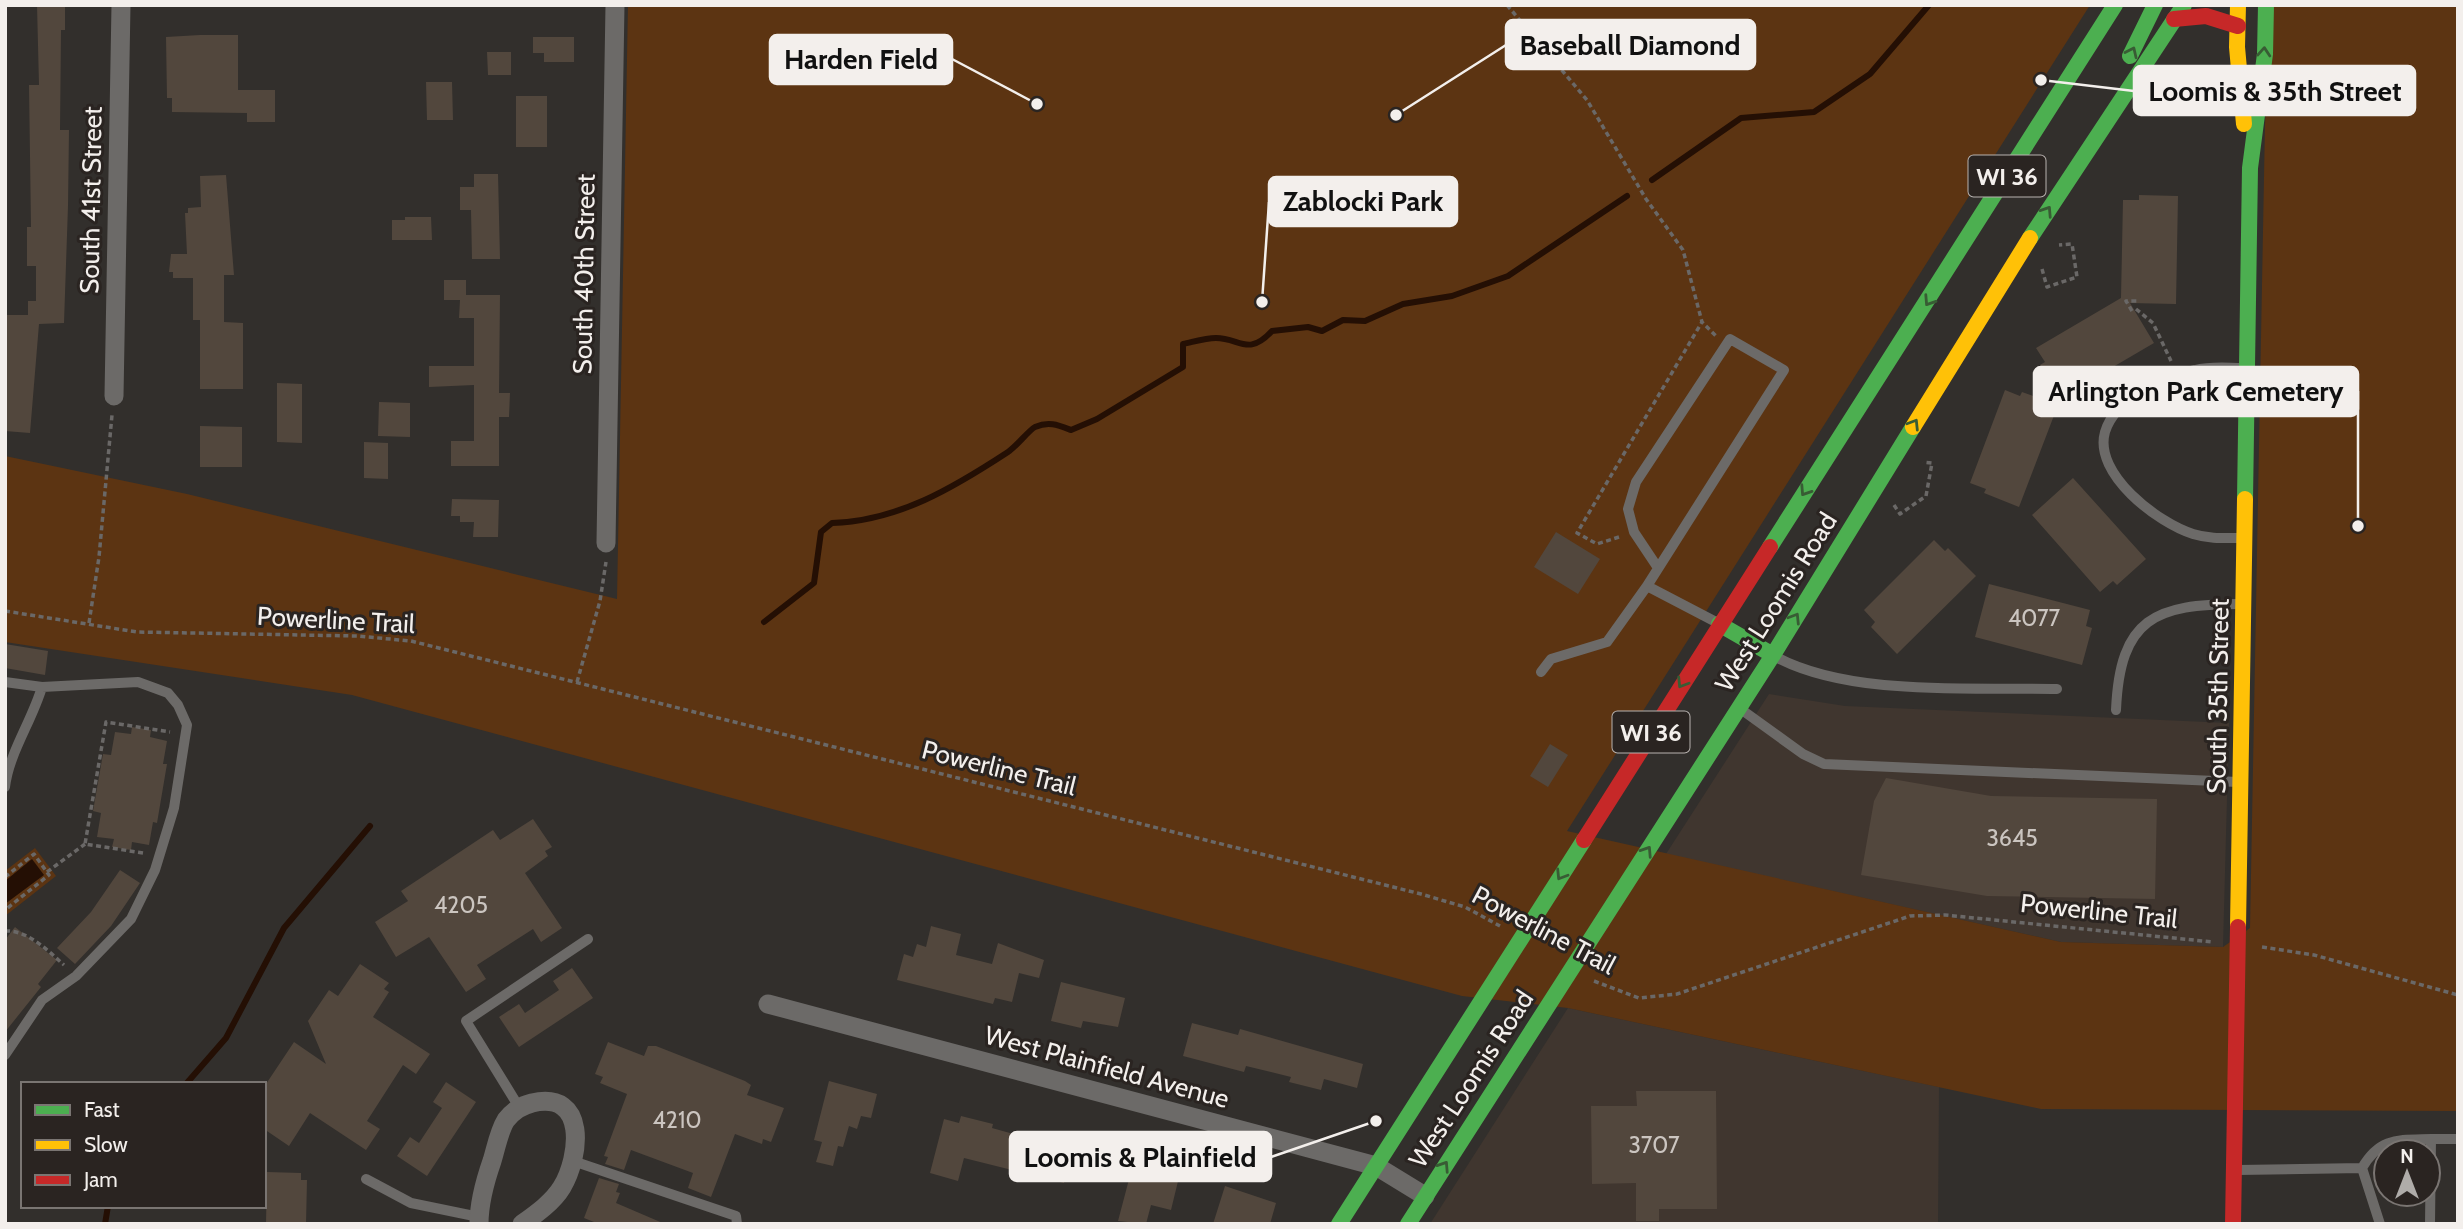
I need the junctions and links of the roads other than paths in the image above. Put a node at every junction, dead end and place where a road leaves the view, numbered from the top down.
1 (121, 5) edge
2 (615, 5) edge
3 (2115, 5) edge
4 (2155, 5) edge
5 (2184, 5) edge
6 (2238, 5) edge
7 (2266, 5) edge
8 (2174, 19) junction
9 (2238, 26) junction
10 (2094, 137) junction
11 (2250, 168) junction
12 (2249, 369) junction
13 (114, 396) road end
14 (2245, 538) junction
15 (606, 543) road end
16 (1658, 568) junction
17 (1647, 586) junction
18 (2244, 604) junction
19 (1719, 624) junction
20 (1773, 655) junction
21 (1541, 672) dead end
22 (5, 682) edge
23 (42, 687) junction
24 (2057, 689) dead end
25 (1739, 707) junction
26 (2116, 710) dead end
27 (2241, 782) junction
28 (5, 787) edge
29 (589, 939) dead end
30 (768, 1004) dead end
31 (5, 1055) edge
32 (519, 1107) junction
33 (2372, 1152) edge
34 (573, 1161) junction
35 (1376, 1166) junction
36 (2362, 1168) junction
37 (2234, 1170) junction
38 (366, 1179) dead end
39 (1425, 1196) junction
40 (479, 1220) edge
41 (522, 1224) edge
42 (737, 1224) edge
43 (1339, 1224) edge
44 (1408, 1224) edge
45 (2233, 1224) edge
46 (2380, 1224) edge

1 - 13 street, South 41st Street
2 - 15 street, South 40th Street
3 -> 19 main road, West Loomis Road / WI 36
10 -> 4 main road
5 - 8 main road, West Loomis Road / WI 36
6 - 9 main road, South 35th Street
11 -> 7 main road, South 35th Street
8 - 9 main road
8 - 10 main road, West Loomis Road / WI 36
9 - 11 main road, South 35th Street
20 -> 10 main road, West Loomis Road / WI 36
11 - 12 main road, South 35th Street
12 - 14 main road, South 35th Street
12 - 14 lane
14 - 18 main road, South 35th Street
16 - 16 lane
16 - 17 lane
17 - 19 lane
17 - 21 lane
18 - 26 lane
18 - 27 main road, South 35th Street
19 - 20 main road
19 -> 35 main road, West Loomis Road / WI 36
20 - 24 lane
20 - 25 main road, West Loomis Road / WI 36
22 - 23 lane
23 - 28 lane
23 - 31 lane
25 - 27 lane
39 -> 25 main road, West Loomis Road / WI 36
27 - 37 main road, South 35th Street
29 - 32 lane
30 - 35 street, West Plainfield Avenue
32 - 34 street
32 - 40 street
33 - 36 lane
34 - 41 street
34 - 42 lane
35 - 39 street, West Plainfield Avenue
35 - 43 main road, West Loomis Road / WI 36
36 - 37 lane
36 - 46 lane
37 - 45 main road, South 35th Street
38 - 40 lane
39 - 44 main road, West Loomis Road / WI 36

